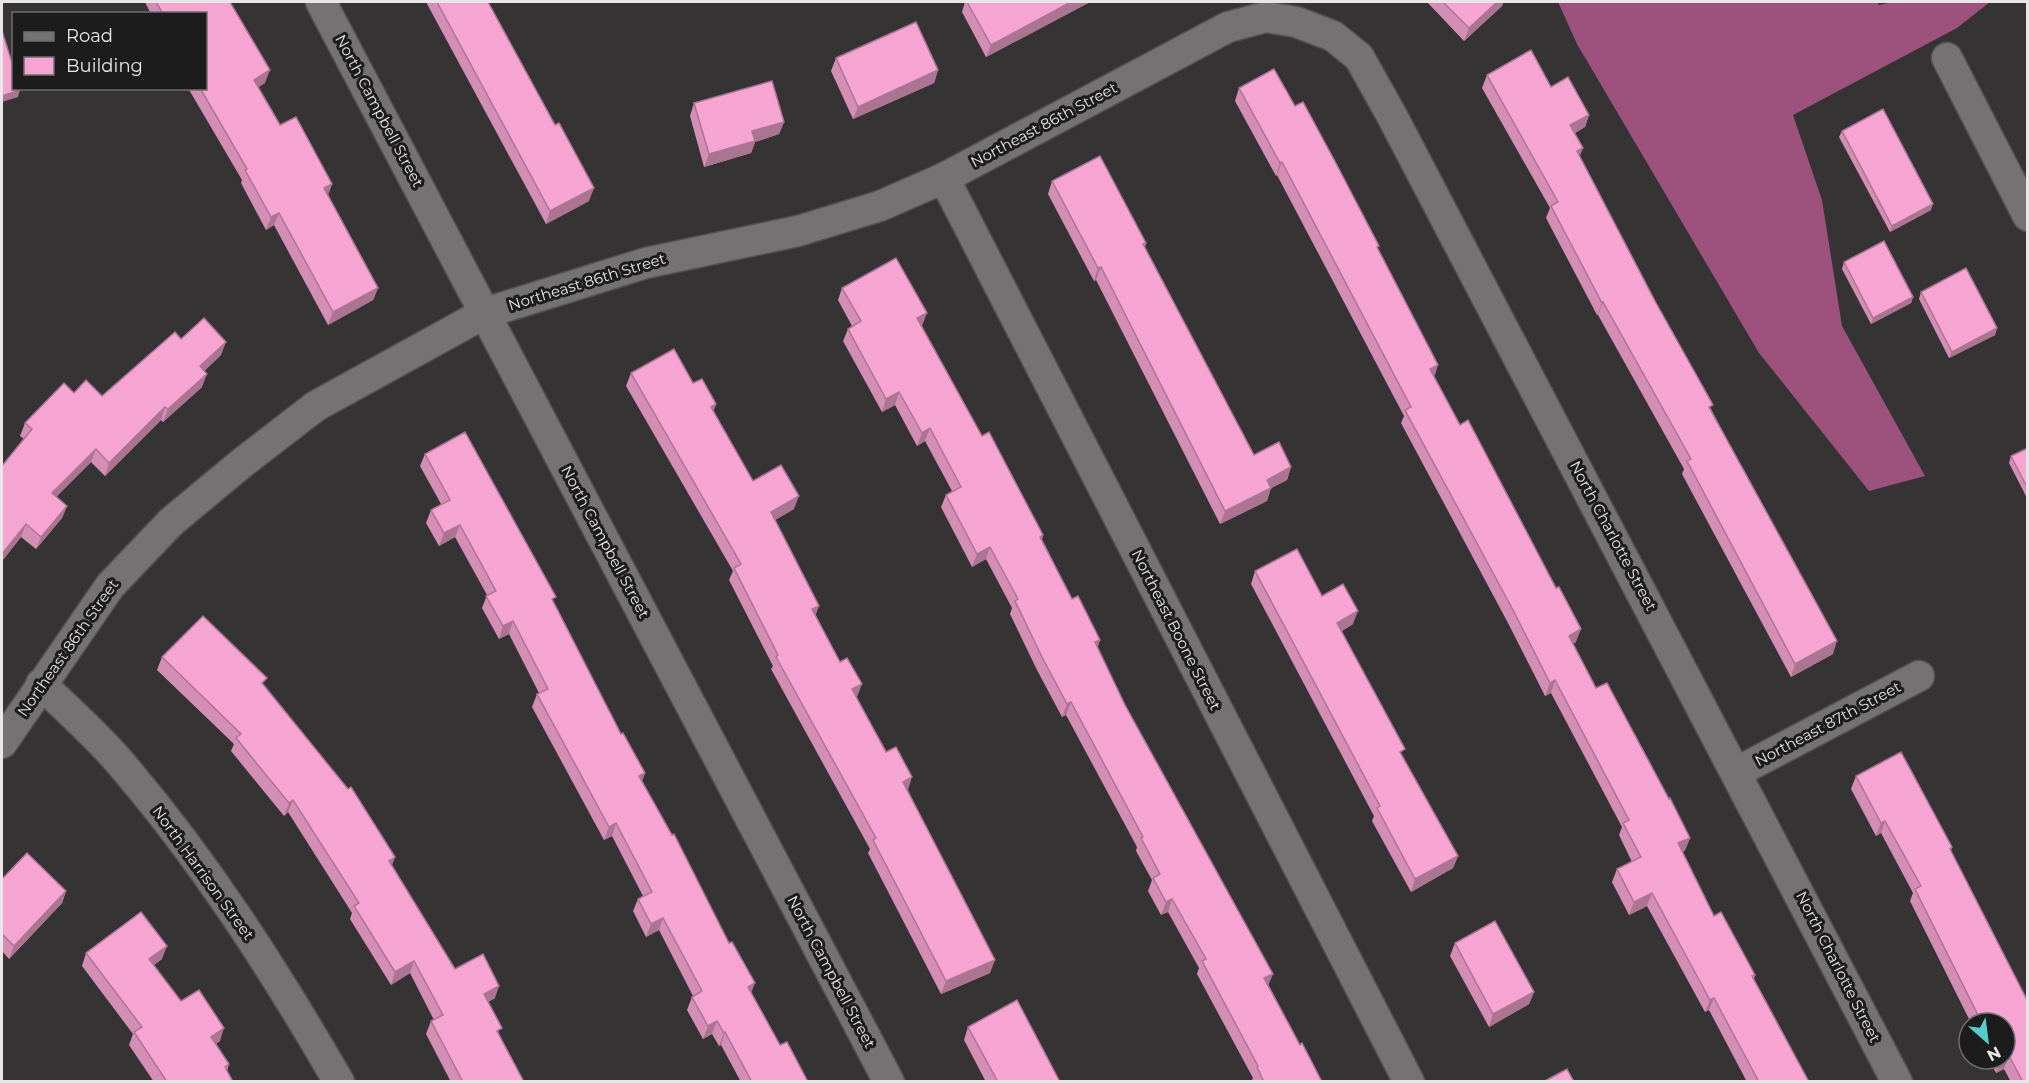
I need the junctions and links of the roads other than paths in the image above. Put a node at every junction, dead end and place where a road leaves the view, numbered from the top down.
1 (321, 2) edge
2 (1296, 22) joint
3 (1947, 58) dead end
4 (944, 178) junction
5 (2028, 216) edge
6 (485, 313) junction
7 (1919, 676) dead end
8 (41, 684) junction
9 (2, 743) edge
10 (1737, 772) junction
11 (339, 1082) edge
12 (889, 1082) edge
13 (1408, 1082) edge
14 (1897, 1082) edge

1 - 6 street, North Campbell Street
2 - 4 street, Northeast 86th Street
2 - 10 street, North Charlotte Street
3 - 5 street
4 - 6 street, Northeast 86th Street
4 - 13 street, Northeast Boone Street
6 - 8 street, Northeast 86th Street
6 - 12 street, North Campbell Street
7 - 10 street, Northeast 87th Street
8 - 9 street, Northeast 86th Street
8 - 11 street, North Harrison Street
10 - 14 street, North Charlotte Street

